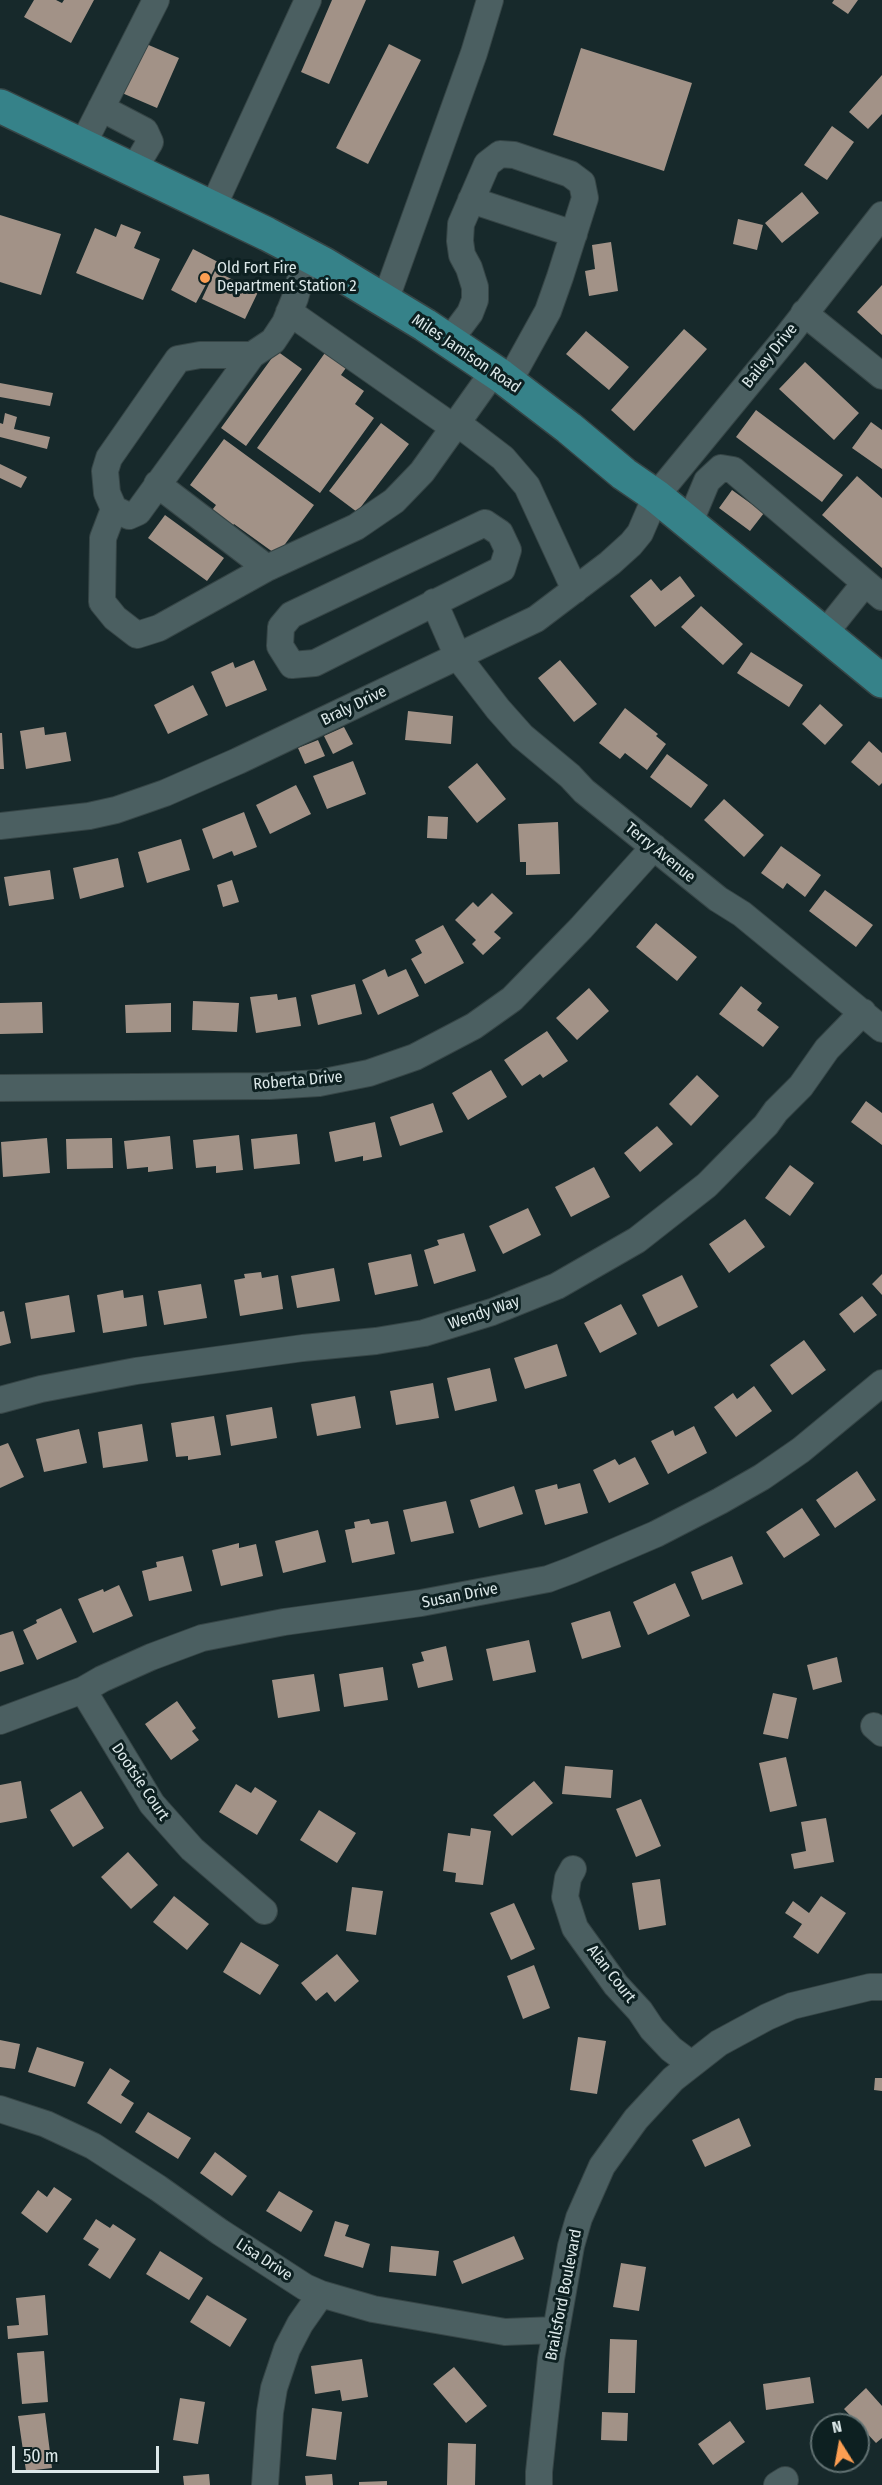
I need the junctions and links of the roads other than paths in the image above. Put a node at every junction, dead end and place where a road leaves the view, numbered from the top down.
1 (156, 0) edge
2 (308, 0) edge
3 (490, 0) edge
4 (0, 106) edge
5 (101, 108) junction
6 (82, 144) junction
7 (134, 169) junction
8 (471, 200) junction
9 (213, 207) junction
10 (882, 215) edge
11 (574, 234) junction
12 (307, 255) junction
13 (385, 301) junction
14 (289, 312) junction
15 (804, 313) junction
16 (449, 341) junction
17 (252, 355) junction
18 (500, 375) junction
19 (882, 376) edge
20 (454, 424) junction
21 (698, 445) junction
22 (722, 468) junction
23 (157, 484) junction
24 (656, 496) junction
25 (114, 509) junction
26 (689, 524) junction
27 (267, 568) junction
28 (575, 590) junction
29 (874, 590) edge
30 (434, 602) junction
31 (825, 633) junction
32 (458, 657) junction
33 (882, 681) edge
34 (0, 826) edge
35 (654, 847) junction
36 (863, 1012) junction
37 (882, 1029) edge
38 (0, 1088) edge
39 (882, 1383) edge
40 (0, 1400) edge
41 (83, 1690) junction
42 (0, 1721) edge
43 (573, 1869) dead end
44 (264, 1911) dead end
45 (882, 1987) edge
46 (691, 2064) junction
47 (0, 2109) edge
48 (321, 2294) junction
49 (556, 2330) junction
50 (264, 2485) edge
51 (539, 2485) edge

1 - 5 street
2 - 9 street
3 - 13 street
4 - 6 main road, Miles Jamison Road
5 - 6 street
5 - 7 street
6 - 7 main road, Miles Jamison Road
7 - 9 main road, Miles Jamison Road
8 - 11 street
8 - 11 street
8 - 16 street
9 - 12 main road, Miles Jamison Road
10 - 15 street, Bailey Drive
11 - 18 street
12 - 13 main road, Miles Jamison Road
12 - 14 street
13 - 16 main road, Miles Jamison Road
14 - 17 street
14 - 20 street
15 - 19 street
15 - 21 street, Bailey Drive
16 - 18 main road, Miles Jamison Road
17 - 23 street
17 - 25 street
18 - 20 street
18 - 24 main road, Miles Jamison Road
20 - 27 street
20 - 28 street
21 - 22 street
21 - 24 street, Bailey Drive
22 - 26 street
22 - 29 street
23 - 25 street
23 - 27 street
24 - 26 main road, Miles Jamison Road
24 - 28 street, Braly Drive
25 - 27 street
26 - 31 main road, Miles Jamison Road
28 - 32 street, Braly Drive
29 - 31 street
30 - 30 street
30 - 32 street, Terry Avenue
31 - 33 main road, Miles Jamison Road
32 - 34 street, Braly Drive
32 - 35 street, Terry Avenue
35 - 36 street, Terry Avenue
35 - 38 street, Roberta Drive
36 - 37 street, Terry Avenue
36 - 40 street, Wendy Way
39 - 41 street, Susan Drive
41 - 42 street, Susan Drive
41 - 44 street, Dootsie Court
43 - 46 street, Alan Court
45 - 46 street, Brailsford Boulevard
46 - 49 street, Brailsford Boulevard
47 - 48 street, Lisa Drive
48 - 49 street, Lisa Drive
48 - 50 street
49 - 51 street, Brailsford Boulevard

